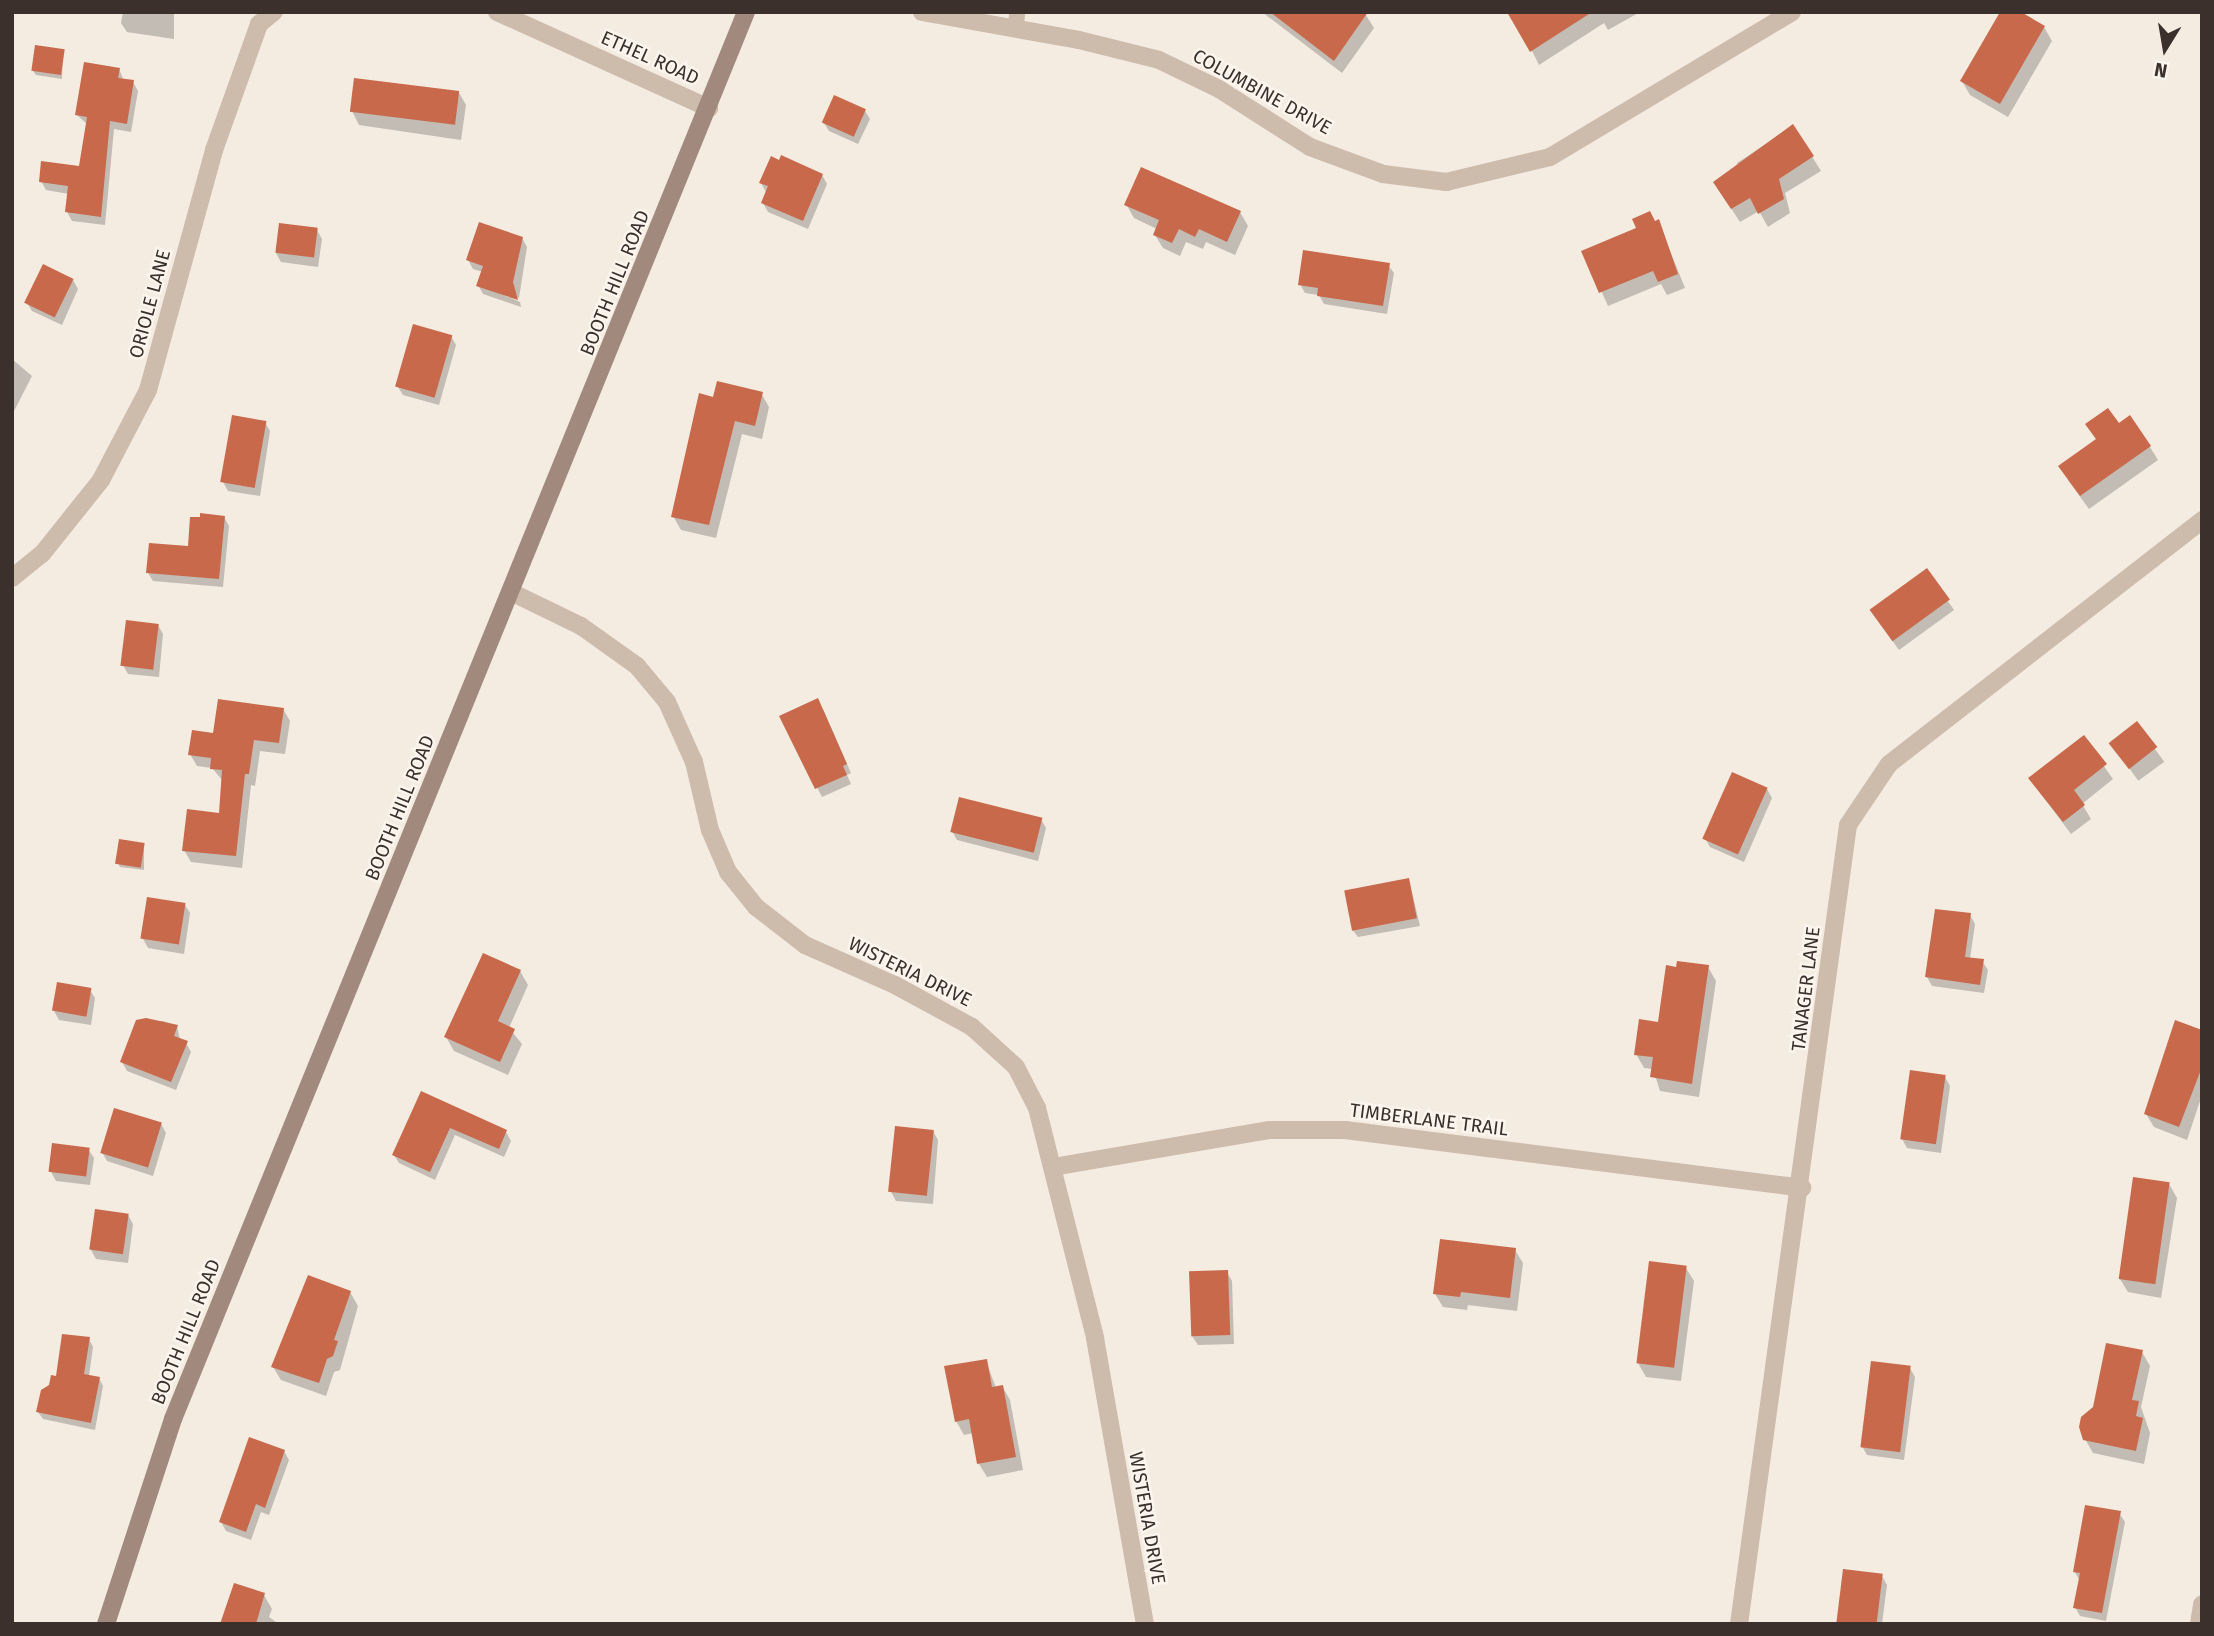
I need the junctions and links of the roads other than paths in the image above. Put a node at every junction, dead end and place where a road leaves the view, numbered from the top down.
1 (274, 12) edge
2 (497, 12) edge
3 (747, 12) edge
4 (922, 12) edge
5 (1792, 12) edge
6 (1017, 20) edge
7 (709, 108) junction
8 (2202, 520) edge
9 (12, 578) edge
10 (511, 592) junction
11 (1053, 1167) junction
12 (1802, 1188) junction
13 (2202, 1604) edge
14 (106, 1624) edge
15 (1145, 1624) edge
16 (1739, 1624) edge
17 (2199, 1624) edge

1 - 9 street, ORIOLE LANE
2 - 7 street, ETHEL ROAD
3 - 7 street, BOOTH HILL ROAD
4 - 6 street, COLUMBINE DRIVE
5 - 6 street, COLUMBINE DRIVE
7 - 10 street, BOOTH HILL ROAD
8 - 12 street, TANAGER LANE
10 - 11 street, WISTERIA DRIVE
10 - 14 street, BOOTH HILL ROAD
11 - 12 street, TIMBERLANE TRAIL
11 - 15 street, WISTERIA DRIVE
12 - 16 street, TANAGER LANE
13 - 17 street

